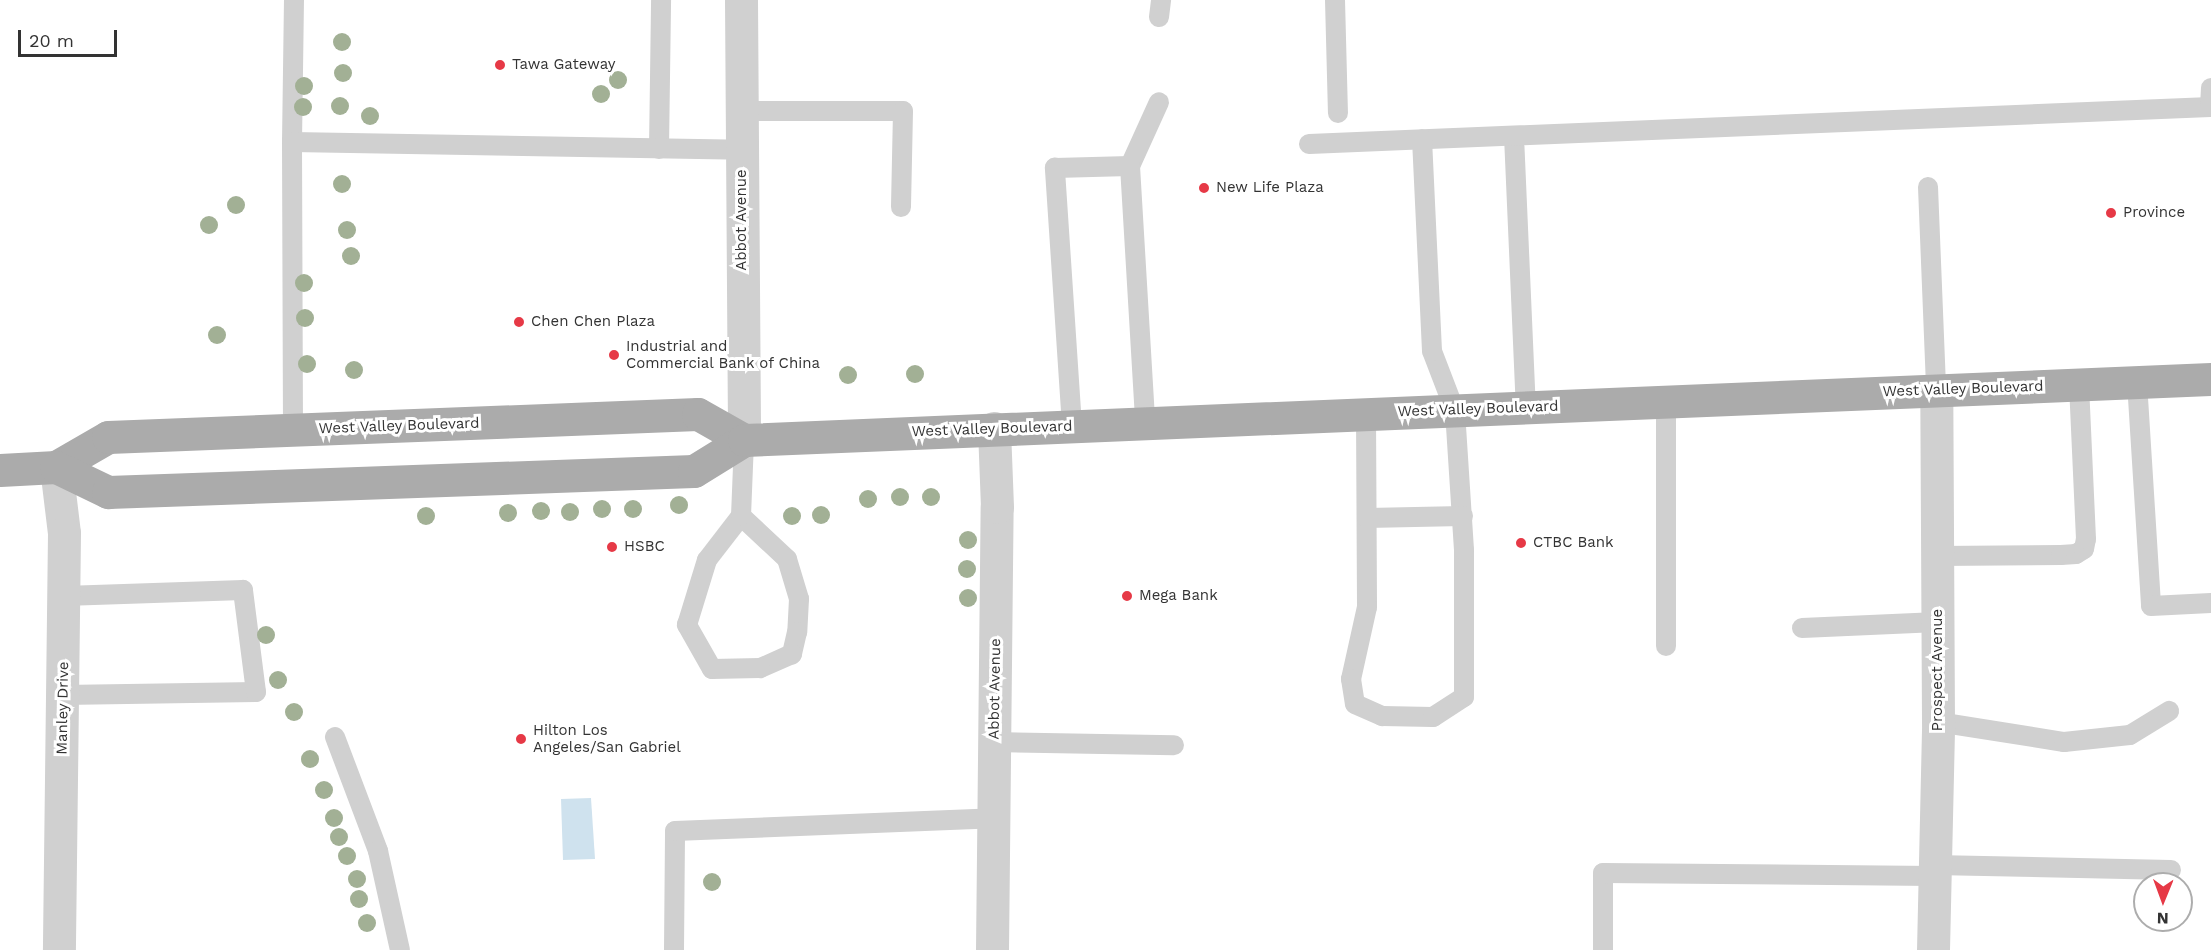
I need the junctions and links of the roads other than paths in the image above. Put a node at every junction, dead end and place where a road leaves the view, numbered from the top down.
1 (294, 0) edge
2 (661, 0) edge
3 (741, 0) edge
4 (1335, 0) edge
5 (2211, 88) edge
6 (1159, 102) dead end
7 (743, 111) junction
8 (1338, 113) dead end
9 (1514, 136) junction
10 (1422, 139) junction
11 (292, 142) junction
12 (1309, 144) dead end
13 (659, 149) junction
14 (742, 150) junction
15 (1130, 166) junction
16 (1928, 187) dead end
17 (901, 207) dead end
18 (2211, 379) edge
19 (2137, 382) junction
20 (2079, 385) junction
21 (1936, 390) junction
22 (1666, 402) junction
23 (1526, 408) junction
24 (1455, 411) junction
25 (1366, 414) junction
26 (1145, 422) junction
27 (1072, 426) junction
28 (994, 428) junction
29 (293, 430) junction
30 (744, 440) junction
31 (56, 467) junction
32 (0, 470) edge
33 (741, 516) junction
34 (1463, 516) junction
35 (1367, 518) junction
36 (1937, 556) junction
37 (64, 596) junction
38 (2211, 603) edge
39 (1938, 622) junction
40 (1802, 628) dead end
41 (1666, 646) dead end
42 (63, 695) junction
43 (2169, 711) dead end
44 (1938, 722) junction
45 (335, 737) dead end
46 (994, 742) junction
47 (1174, 745) dead end
48 (994, 818) junction
49 (2171, 870) dead end
50 (1934, 871) junction
51 (59, 950) edge
52 (400, 950) edge
53 (674, 950) edge
54 (992, 950) edge
55 (1603, 950) edge
56 (1933, 950) edge

1 - 11 lane
2 - 13 lane
3 - 7 street, Abbot Avenue
4 - 8 lane
5 - 9 lane
6 - 15 lane
7 - 14 street, Abbot Avenue
7 - 17 lane
9 - 10 lane
9 - 23 lane
10 - 12 lane
10 - 24 lane
11 - 13 lane
11 - 29 lane
13 - 14 lane
14 - 30 street, Abbot Avenue
15 - 26 lane
15 - 27 lane
16 - 21 lane
18 - 19 main road, West Valley Boulevard
19 - 20 main road, West Valley Boulevard
19 - 38 lane
20 - 21 main road, West Valley Boulevard
20 - 36 lane
21 - 22 main road, West Valley Boulevard
21 - 36 street, Prospect Avenue
22 - 23 main road, West Valley Boulevard
22 - 41 lane
23 - 24 main road, West Valley Boulevard
24 - 25 main road, West Valley Boulevard
24 - 34 lane
25 - 26 main road, West Valley Boulevard
25 - 35 lane
26 - 27 main road, West Valley Boulevard
27 - 28 main road, West Valley Boulevard
28 - 30 main road, West Valley Boulevard
28 - 46 street, Abbot Avenue
29 - 30 main road, West Valley Boulevard
29 - 31 main road, West Valley Boulevard
30 - 31 main road, West Valley Boulevard
30 - 33 lane
31 - 32 main road, West Valley Boulevard
31 - 37 street, Manley Drive
33 - 33 lane
34 - 35 lane
34 - 35 lane
36 - 39 street, Prospect Avenue
37 - 42 street, Manley Drive
37 - 42 lane
39 - 40 lane
39 - 44 street, Prospect Avenue
42 - 51 street, Manley Drive
43 - 44 lane
44 - 50 street, Prospect Avenue
45 - 52 lane
46 - 47 lane
46 - 48 street, Abbot Avenue
48 - 53 lane
48 - 54 street, Abbot Avenue
49 - 50 lane
50 - 55 lane
50 - 56 street, Prospect Avenue

